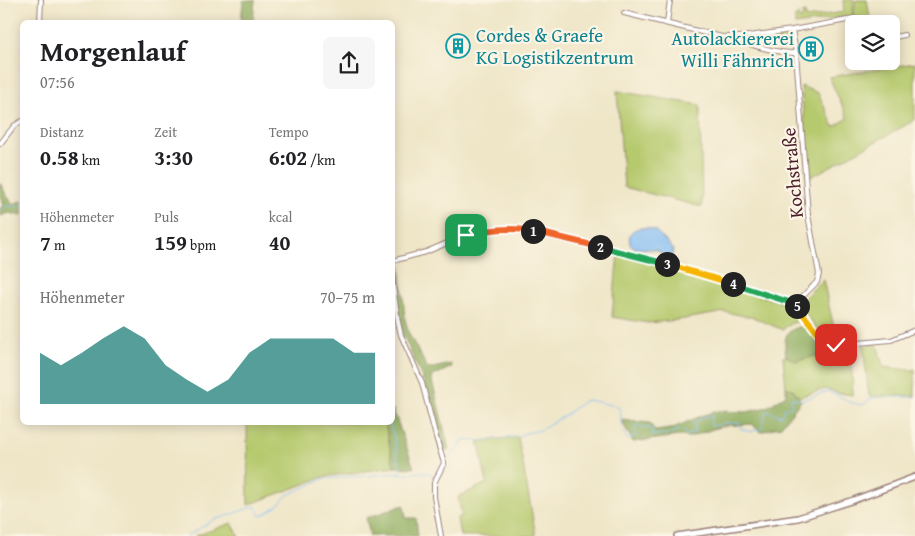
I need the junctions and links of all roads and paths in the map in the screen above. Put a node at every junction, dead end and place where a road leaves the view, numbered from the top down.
1 (41, 0) edge
2 (670, 0) edge
3 (624, 13) dead end
4 (40, 20) edge
5 (845, 20) edge
6 (667, 23) junction
7 (792, 30) junction
8 (904, 36) dead end
9 (900, 37) edge
10 (730, 38) junction
11 (796, 53) junction
12 (20, 122) edge
13 (0, 144) edge
14 (395, 260) edge
15 (395, 300) edge
16 (795, 304) junction
17 (915, 330) edge
18 (915, 477) edge
19 (441, 536) edge
20 (677, 536) edge

1 - 4 street
2 - 6 street
3 - 6 street
5 - 7 street
6 - 10 street
7 - 10 street
7 - 11 street, Kochstraße
8 - 9 street
10 - 11 street
11 - 16 street, Kochstraße
12 - 13 street
14 - 16 street
15 - 19 street
16 - 17 street
18 - 20 street

